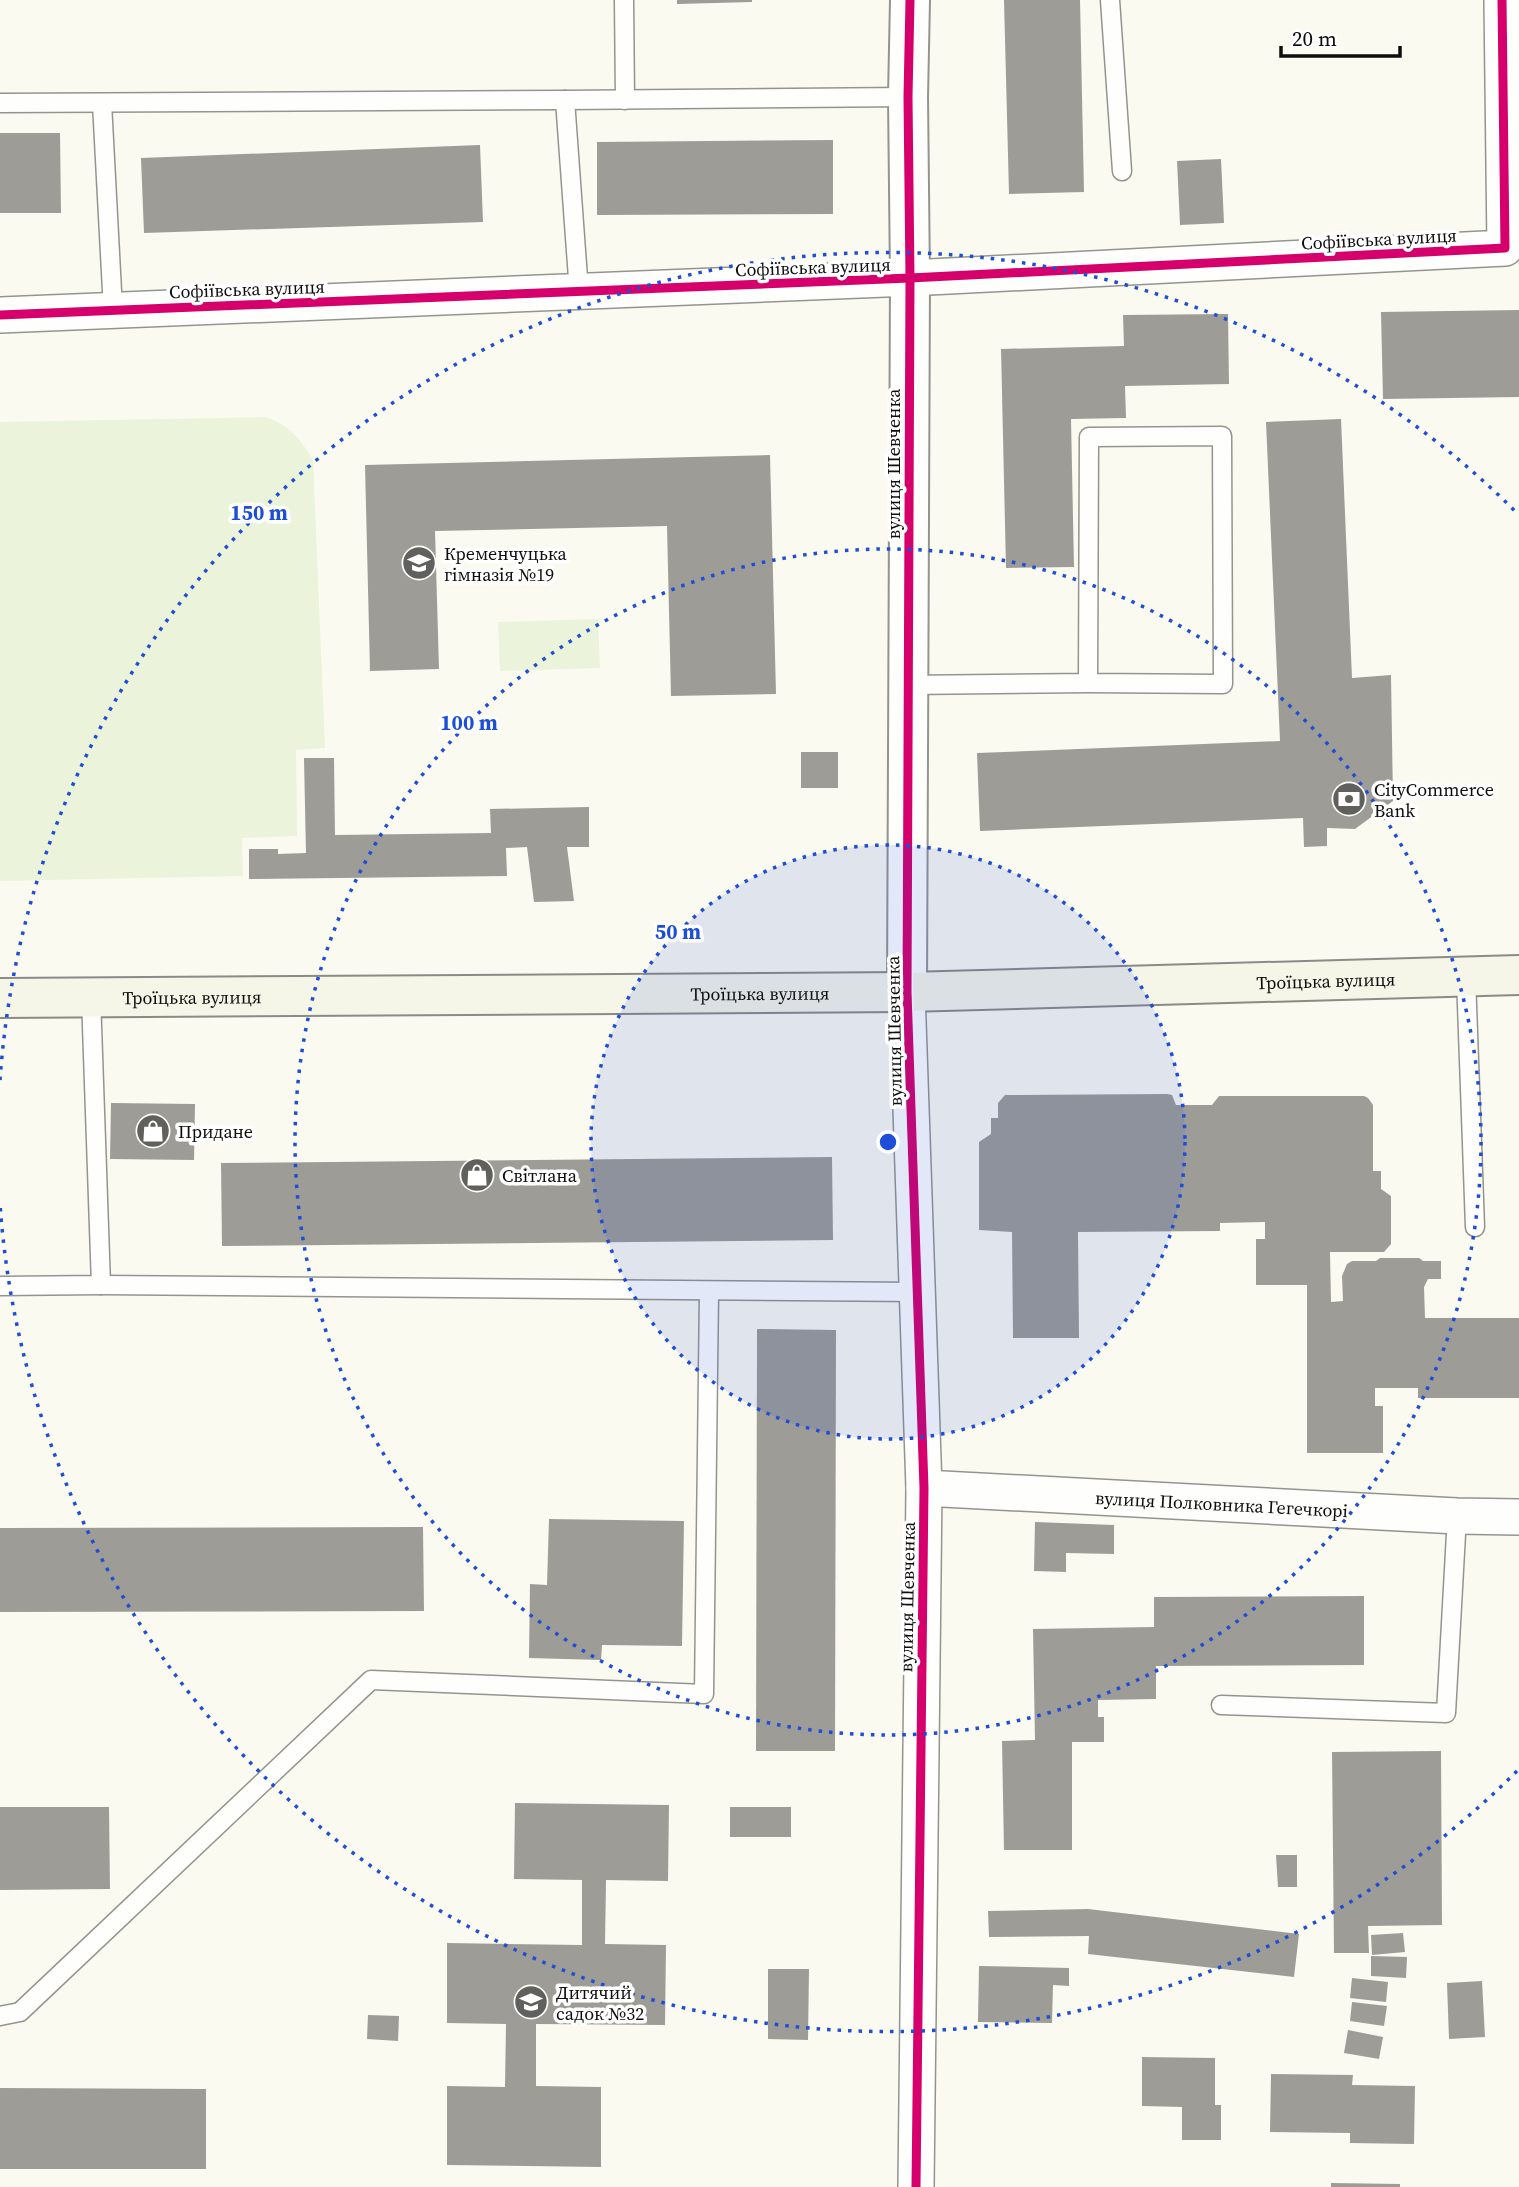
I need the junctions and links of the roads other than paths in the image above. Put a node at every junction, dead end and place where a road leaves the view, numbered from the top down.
1 (624, 0) edge
2 (910, 0) edge
3 (1110, 0) edge
4 (1502, 0) edge
5 (908, 97) junction
6 (565, 100) junction
7 (625, 100) junction
8 (0, 103) edge
9 (102, 103) junction
10 (1122, 171) dead end
11 (910, 278) junction
12 (579, 292) junction
13 (113, 310) junction
14 (0, 314) edge
15 (1088, 682) junction
16 (907, 685) junction
17 (1519, 975) edge
18 (1466, 977) junction
19 (907, 992) junction
20 (91, 997) junction
21 (0, 998) edge
22 (1475, 1227) dead end
23 (101, 1285) junction
24 (0, 1286) edge
25 (709, 1291) junction
26 (918, 1292) junction
27 (924, 1488) junction
28 (1457, 1516) junction
29 (1519, 1517) edge
30 (1221, 1705) dead end
31 (0, 2016) edge
32 (916, 2187) edge

1 - 7 lane
2 - 5 street, вулиця Шевченка
3 - 10 lane
4 - 11 street, Софіївська вулиця
5 - 7 lane
5 - 11 street, вулиця Шевченка
6 - 7 lane
6 - 9 lane
6 - 12 lane
8 - 9 lane
9 - 13 lane
11 - 12 street, Софіївська вулиця
11 - 16 street, вулиця Шевченка
12 - 13 street, Софіївська вулиця
13 - 14 street, Софіївська вулиця
15 - 15 lane
15 - 16 lane
16 - 19 street, вулиця Шевченка
17 - 18 main road, Троїцька вулиця
18 - 19 main road, Троїцька вулиця
18 - 22 lane
19 - 20 main road, Троїцька вулиця
19 - 26 street, вулиця Шевченка
20 - 21 main road, Троїцька вулиця
20 - 23 lane
23 - 24 lane
23 - 25 lane
25 - 26 lane
25 - 31 lane
26 - 27 street, вулиця Шевченка
27 - 28 street, вулиця Полковника Гегечкорі
27 - 32 street, вулиця Шевченка
28 - 29 street, вулиця Полковника Гегечкорі
28 - 30 lane

